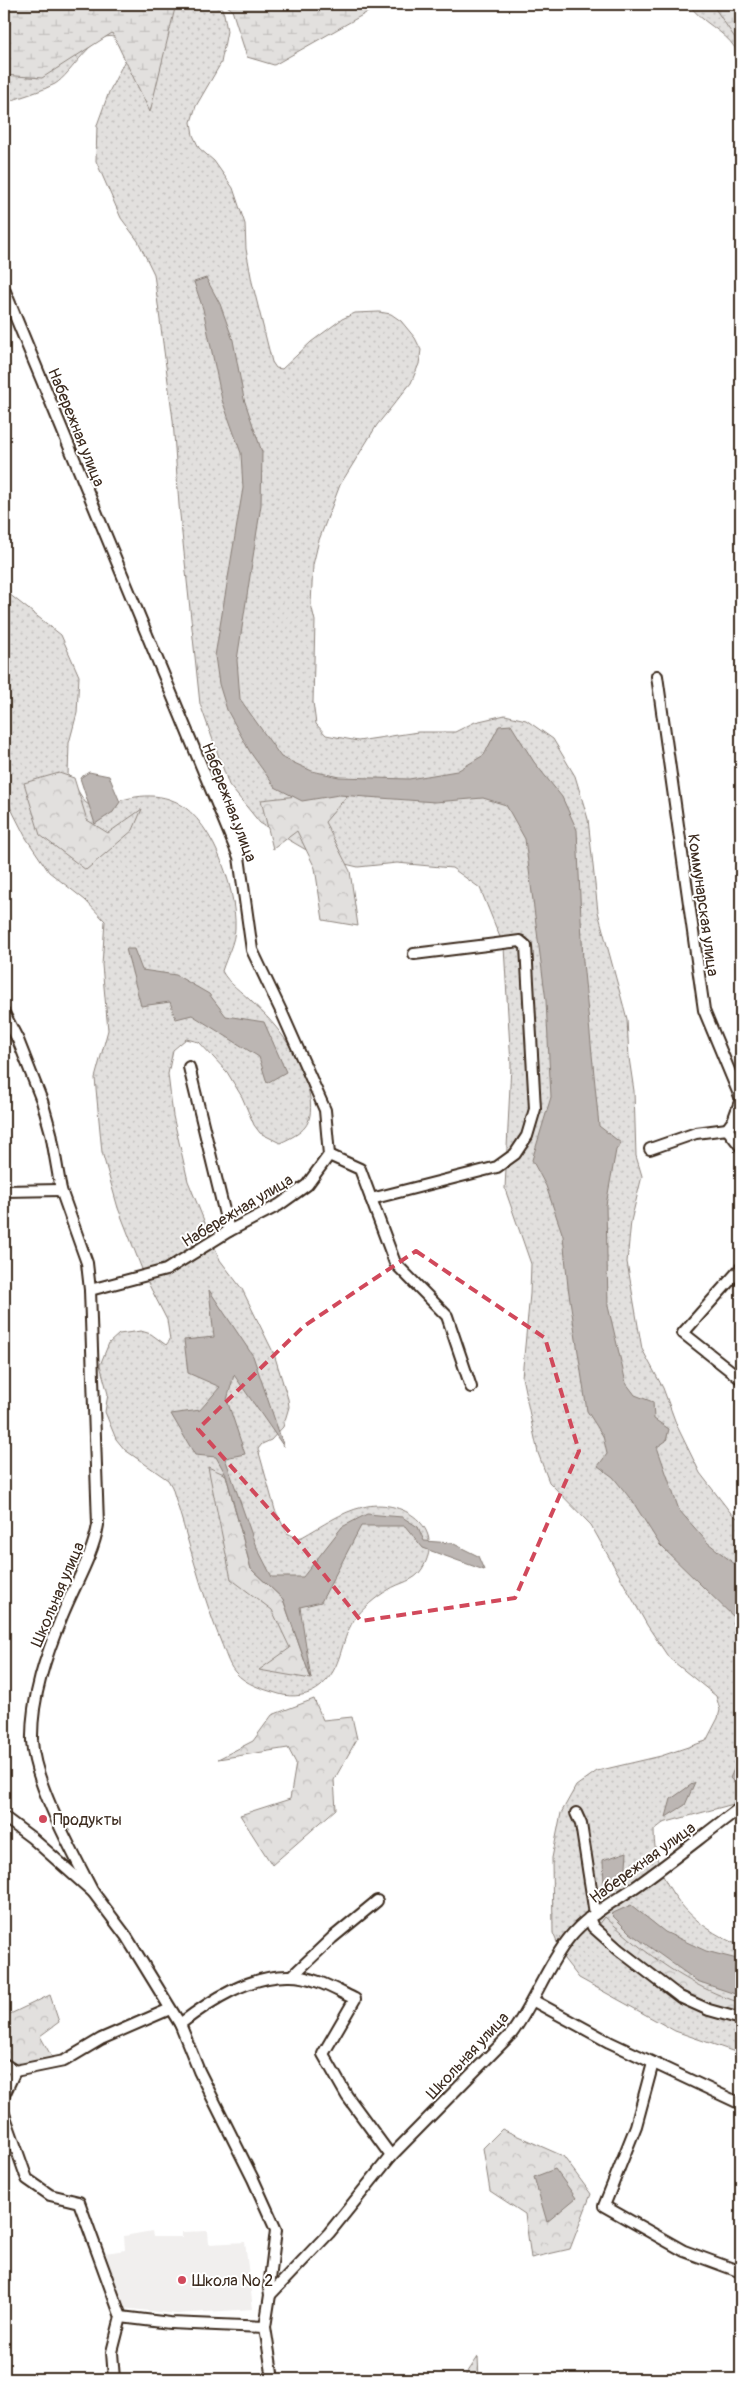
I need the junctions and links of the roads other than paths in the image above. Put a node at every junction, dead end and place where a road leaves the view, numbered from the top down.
1 (4, 290) edge
2 (657, 676) dead end
3 (414, 954) dead end
4 (4, 1013) edge
5 (189, 1067) dead end
6 (727, 1129) junction
7 (741, 1147) edge
8 (650, 1149) dead end
9 (329, 1155) junction
10 (61, 1190) junction
11 (4, 1191) edge
12 (371, 1199) junction
13 (229, 1231) junction
14 (741, 1268) edge
15 (90, 1290) junction
16 (741, 1379) edge
17 (471, 1387) dead end
18 (741, 1807) edge
19 (576, 1812) dead end
20 (4, 1818) edge
21 (93, 1892) junction
22 (378, 1901) dead end
23 (592, 1916) junction
24 (292, 1976) junction
25 (534, 2001) junction
26 (170, 2009) junction
27 (741, 2019) edge
28 (180, 2024) junction
29 (653, 2063) junction
30 (4, 2064) edge
31 (15, 2071) junction
32 (4, 2095) edge
33 (741, 2104) edge
34 (4, 2114) edge
35 (391, 2156) junction
36 (741, 2272) edge
37 (270, 2295) junction
38 (121, 2317) junction
39 (265, 2327) junction
40 (114, 2379) edge
41 (273, 2379) edge

1 - 9 street, Набережная улица
2 - 6 street, Коммунарская улица
3 - 12 street
4 - 10 street, Школьная улица
5 - 13 street
6 - 7 street
6 - 8 street
9 - 12 street
9 - 13 street, Набережная улица
10 - 11 street
10 - 15 street, Школьная улица
12 - 17 street
13 - 15 street, Набережная улица
14 - 16 street
15 - 21 street, Школьная улица
18 - 23 street, Набережная улица
19 - 23 street
20 - 21 street, Школьная улица
21 - 26 street, Школьная улица
22 - 24 street
23 - 25 street, Школьная улица
23 - 27 street, Набережная улица
24 - 28 street
24 - 35 street
25 - 29 street
25 - 35 street, Школьная улица
26 - 28 street, Школьная улица
26 - 31 street
28 - 37 street, Школьная улица
29 - 33 street
29 - 36 street
30 - 31 street
31 - 32 street
34 - 38 street
35 - 37 street, Школьная улица
37 - 39 street, Школьная улица
38 - 39 street
38 - 40 street
39 - 41 street, Школьная улица

